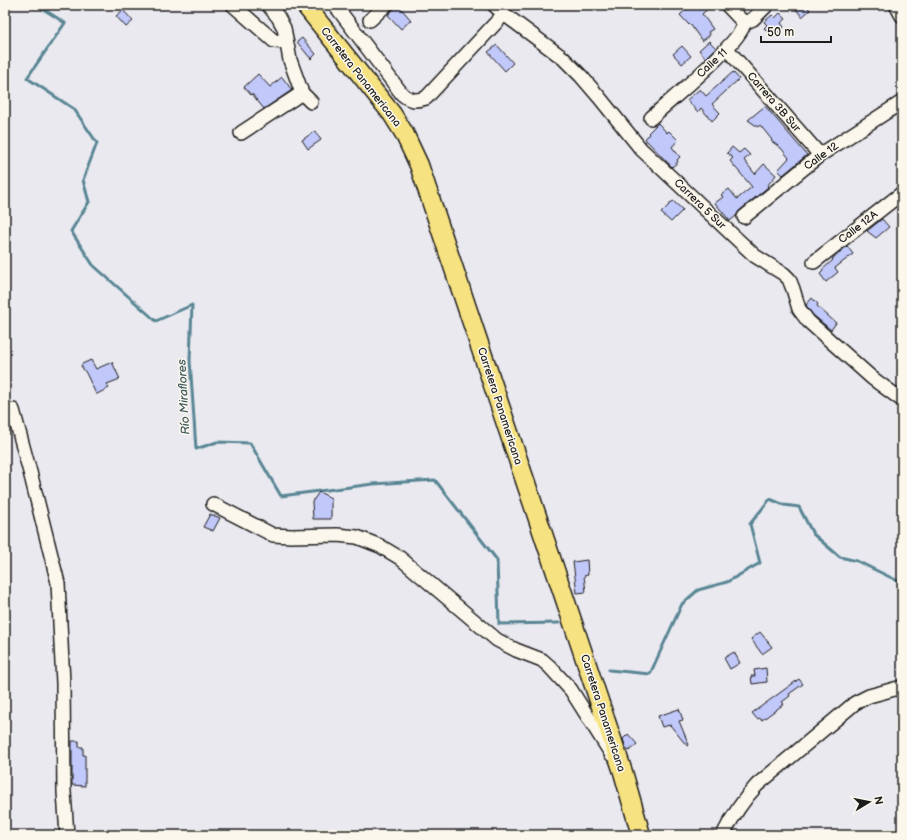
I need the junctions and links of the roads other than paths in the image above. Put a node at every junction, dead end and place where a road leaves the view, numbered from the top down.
1 (233, 5) edge
2 (268, 5) edge
3 (305, 5) edge
4 (335, 5) edge
5 (386, 5) edge
6 (494, 5) edge
7 (727, 5) edge
8 (767, 5) edge
9 (896, 5) edge
10 (504, 14) junction
11 (902, 16) edge
12 (370, 20) dead end
13 (744, 23) junction
14 (286, 42) junction
15 (727, 49) junction
16 (902, 102) edge
17 (651, 118) dead end
18 (241, 133) dead end
19 (820, 155) junction
20 (902, 193) edge
21 (744, 217) dead end
22 (814, 262) dead end
23 (902, 400) edge
24 (13, 410) dead end
25 (213, 504) dead end
26 (902, 687) edge
27 (622, 772) junction
28 (67, 835) edge
29 (641, 835) edge
30 (723, 835) edge

1 - 14 street
2 - 14 street
3 - 27 highway, Carretera Panamericana
4 - 10 street
5 - 12 street
6 - 10 street, Carrera 5 Sur
7 - 13 street
8 - 13 street, Calle 11
9 - 11 street
10 - 23 street, Carrera 5 Sur
13 - 15 street, Calle 11
14 - 18 street
15 - 17 street, Calle 11
15 - 19 street, Carrera 3B Sur
16 - 19 street, Calle 12
19 - 21 street, Calle 12
20 - 22 street, Calle 12A
24 - 28 street
25 - 27 street
26 - 30 street
27 - 29 highway, Carretera Panamericana

